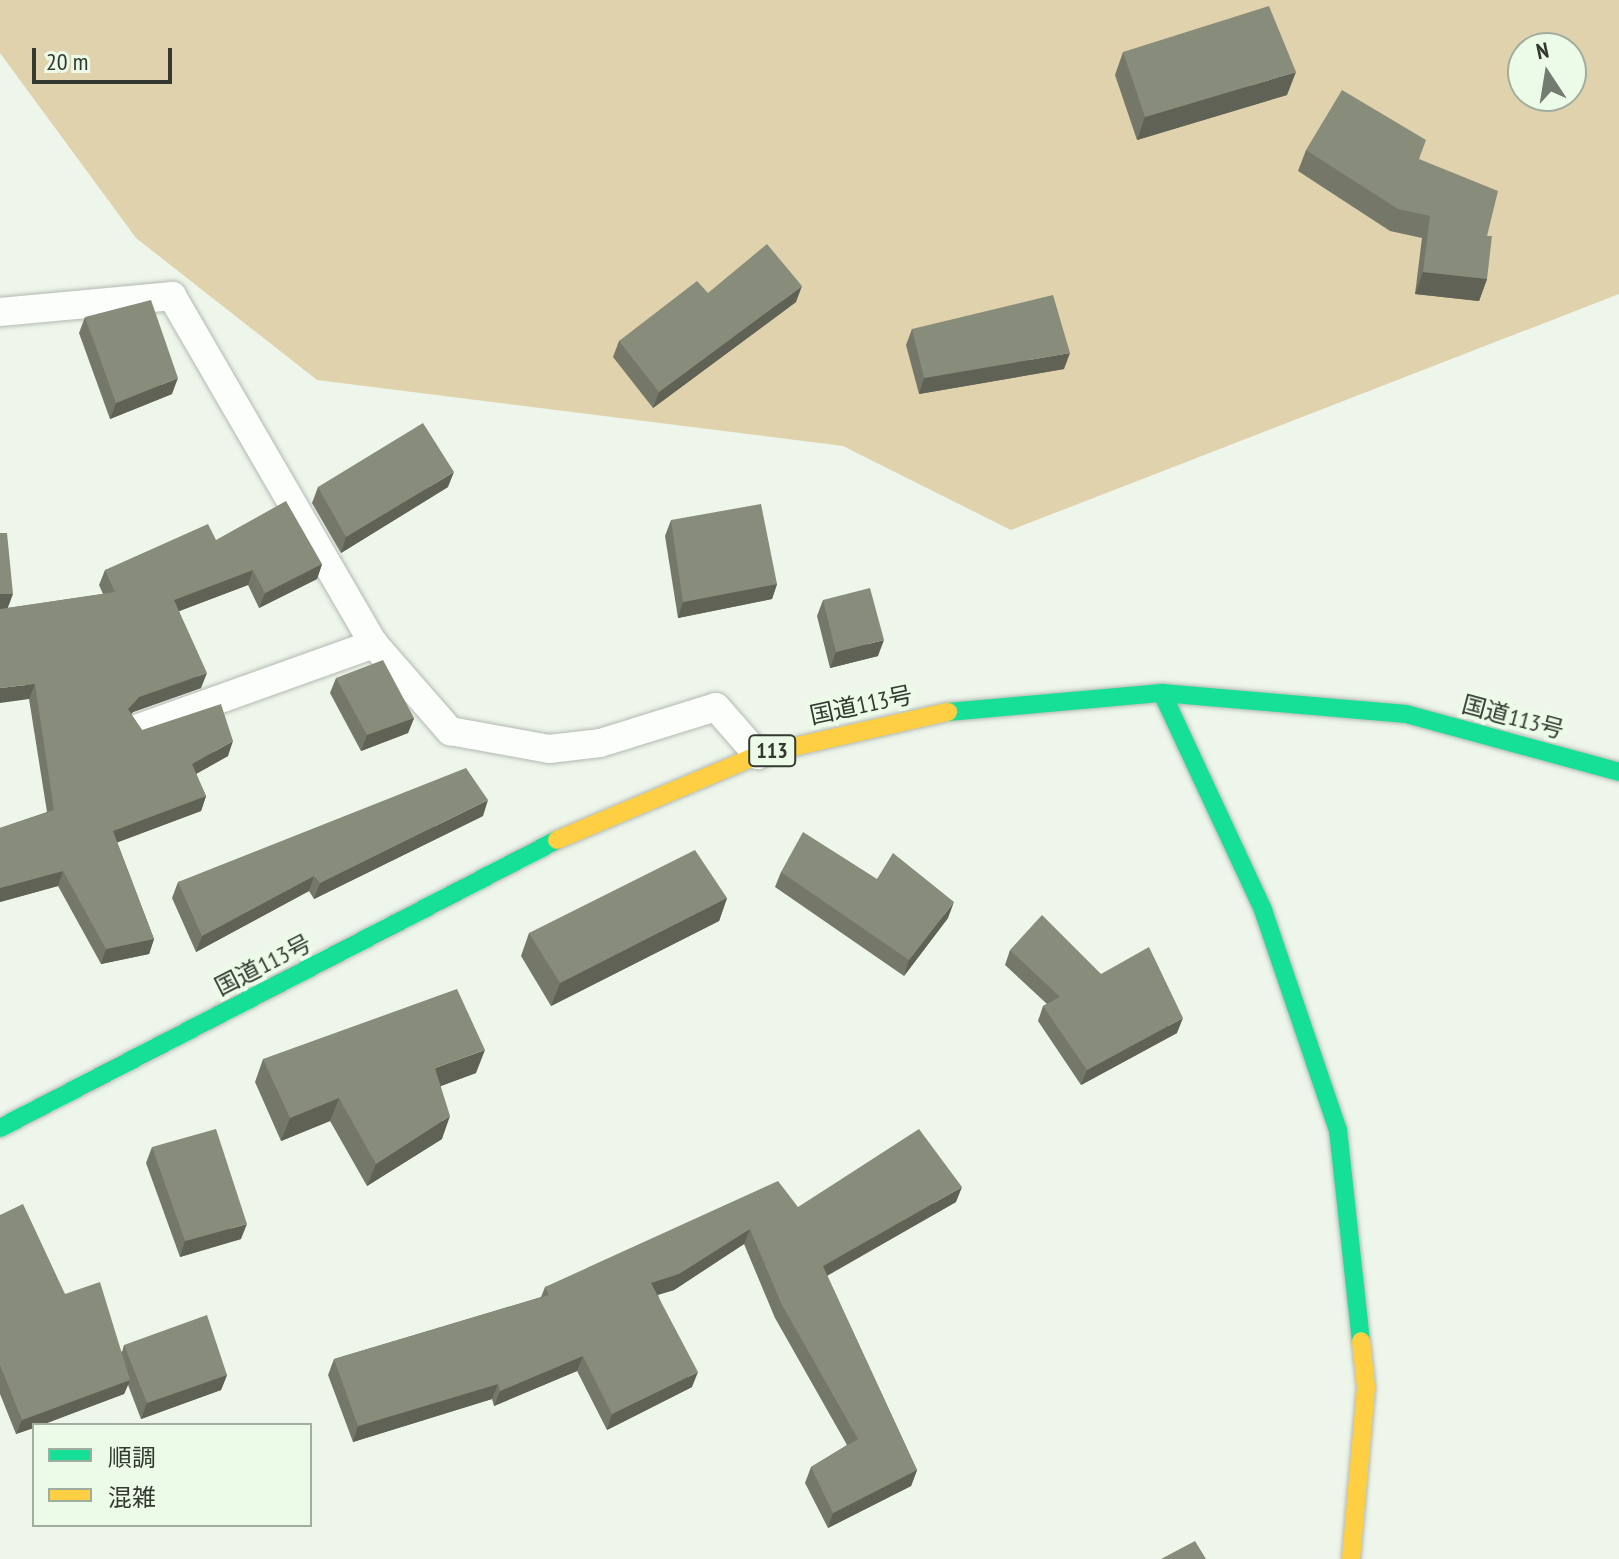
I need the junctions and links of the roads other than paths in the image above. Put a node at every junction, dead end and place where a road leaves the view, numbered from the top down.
1 (0, 312) edge
2 (374, 644) junction
3 (1162, 693) junction
4 (139, 728) edge
5 (758, 755) junction
6 (1619, 772) edge
7 (0, 1128) edge
8 (1351, 1559) edge

1 - 2 lane
2 - 4 lane
2 - 5 lane
3 - 5 main road, 国道113号 / 113
3 - 6 main road, 国道113号 / 113
3 - 8 main road
5 - 7 main road, 国道113号 / 113

